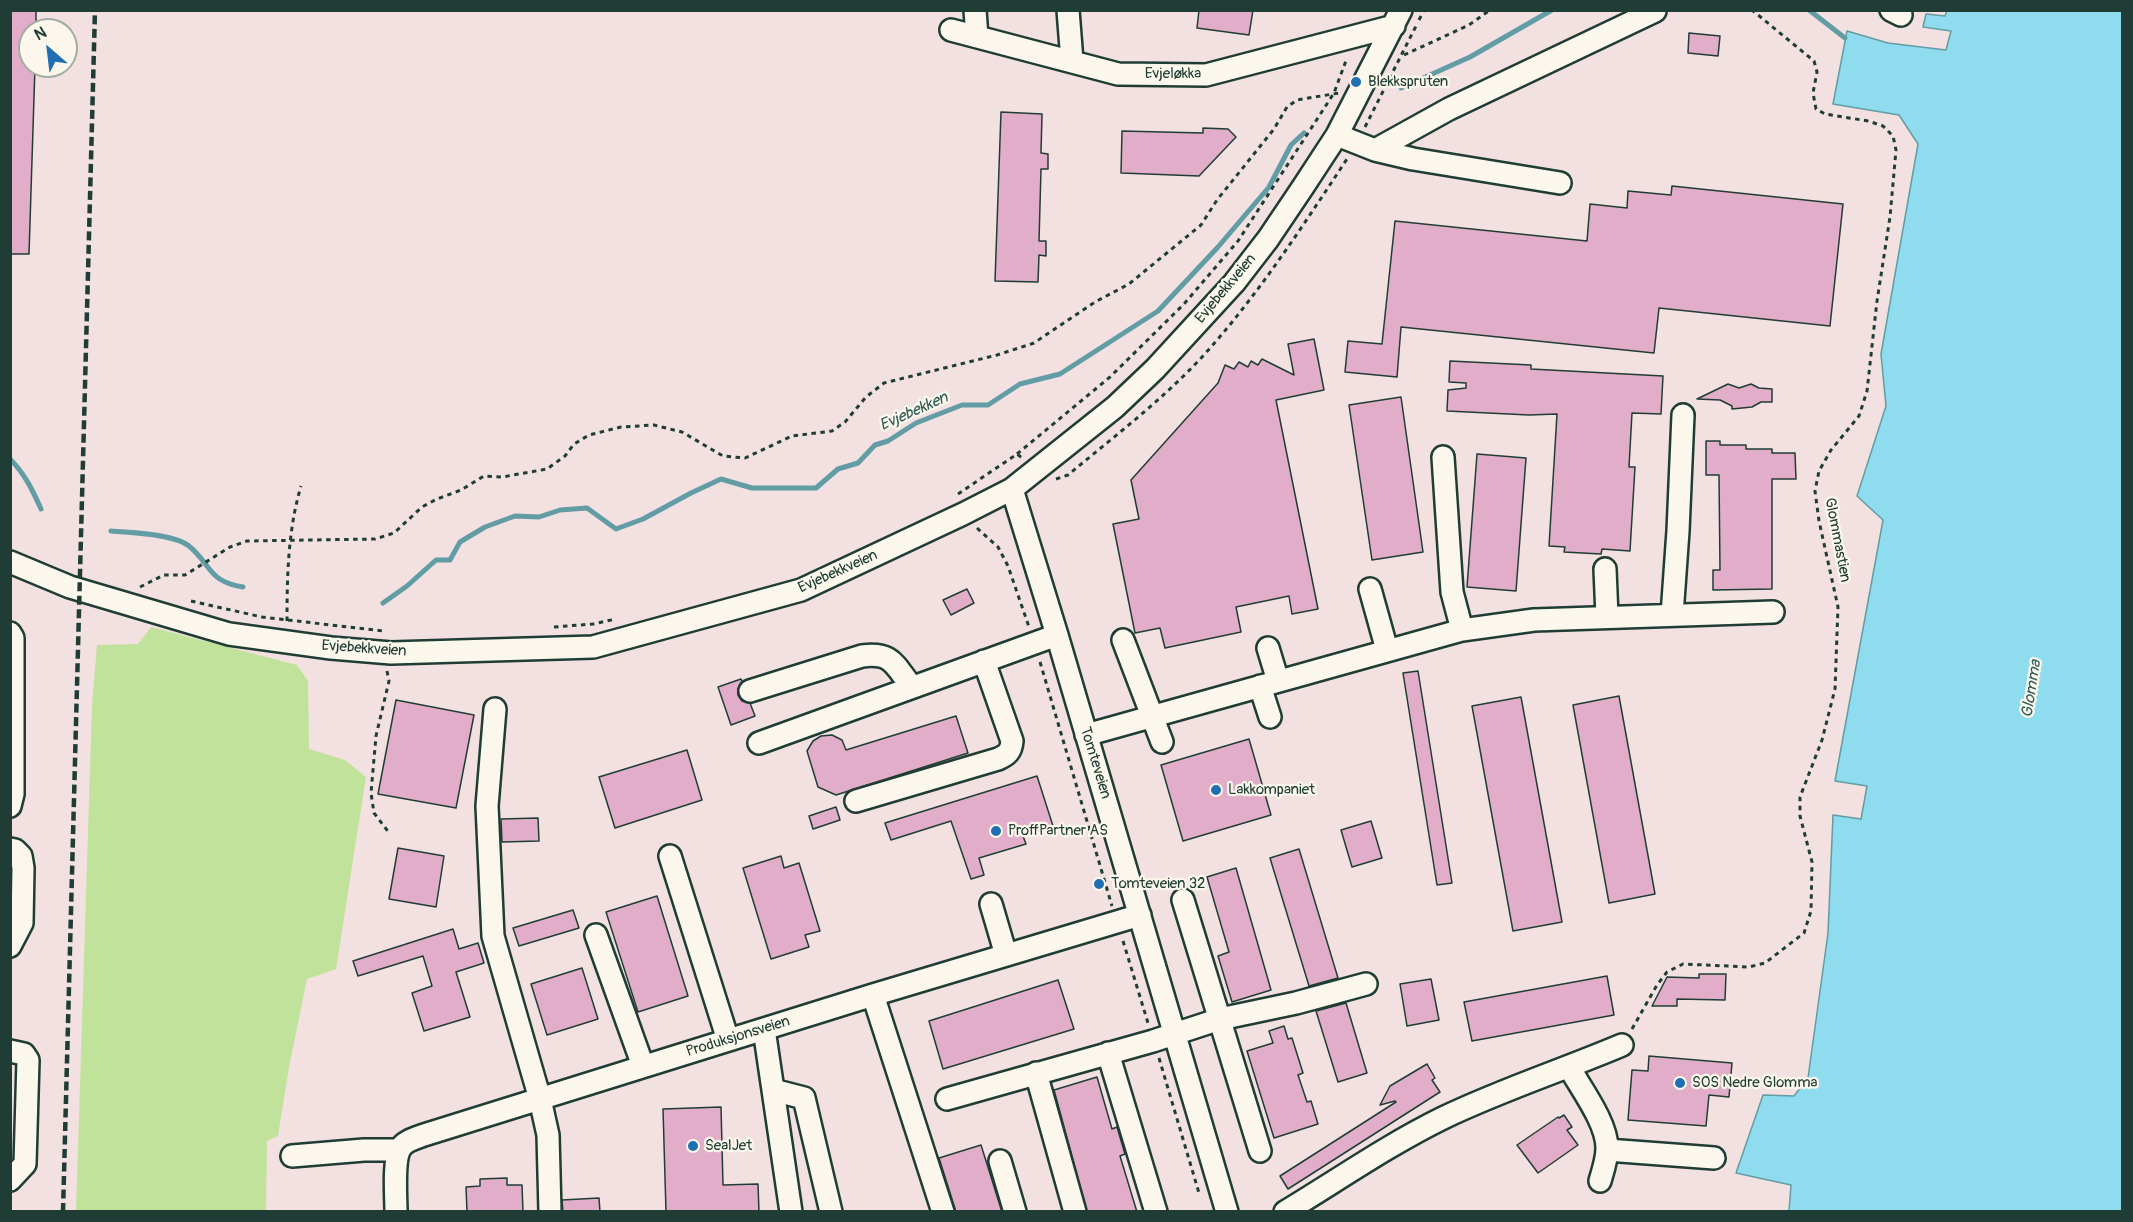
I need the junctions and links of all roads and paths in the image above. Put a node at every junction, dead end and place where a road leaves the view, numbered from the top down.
1 (975, 10) edge
2 (1068, 10) edge
3 (1424, 10) edge
4 (1490, 10) edge
5 (1752, 10) edge
6 (1655, 11) edge
7 (1398, 18) edge
8 (951, 30) dead end
9 (977, 37) junction
10 (1355, 37) junction
11 (1402, 56) junction
12 (1072, 61) junction
13 (1360, 91) junction
14 (1334, 93) junction
15 (1337, 135) junction
16 (1366, 146) junction
17 (1560, 183) dead end
18 (1683, 415) dead end
19 (1017, 454) junction
20 (1443, 457) dead end
21 (1036, 470) junction
22 (301, 486) dead end
23 (1012, 489) junction
24 (963, 514) junction
25 (289, 541) junction
26 (10, 562) edge
27 (1605, 569) dead end
28 (1370, 589) dead end
29 (148, 592) dead end
30 (182, 599) dead end
31 (1773, 612) dead end
32 (1671, 615) junction
33 (627, 617) dead end
34 (1607, 617) junction
35 (287, 620) junction
36 (547, 628) dead end
37 (362, 629) junction
38 (1462, 630) junction
39 (10, 633) edge
40 (1057, 635) junction
41 (1123, 640) dead end
42 (292, 642) junction
43 (381, 642) junction
44 (1034, 643) junction
45 (1268, 648) dead end
46 (1387, 650) junction
47 (984, 661) junction
48 (1269, 683) junction
49 (912, 687) junction
50 (750, 691) dead end
51 (495, 709) dead end
52 (1153, 716) junction
53 (1270, 717) dead end
54 (1086, 735) junction
55 (1162, 742) dead end
56 (759, 743) dead end
57 (856, 801) dead end
58 (10, 806) edge
59 (390, 834) dead end
60 (10, 849) edge
61 (670, 856) dead end
62 (17, 868) edge
63 (1183, 900) dead end
64 (991, 904) dead end
65 (1140, 915) junction
66 (1117, 922) junction
67 (597, 934) dead end
68 (10, 946) edge
69 (1006, 955) junction
70 (1366, 984) dead end
71 (873, 995) junction
72 (1220, 1019) junction
73 (764, 1029) junction
74 (1175, 1033) junction
75 (729, 1040) junction
76 (1153, 1041) junction
77 (1622, 1045) joint
78 (10, 1051) edge
79 (1108, 1053) junction
80 (643, 1066) junction
81 (1569, 1067) junction
82 (1036, 1073) junction
83 (774, 1090) junction
84 (540, 1099) junction
85 (947, 1099) dead end
86 (399, 1150) junction
87 (1607, 1150) junction
88 (1260, 1151) dead end
89 (292, 1156) dead end
90 (1714, 1158) dead end
91 (1000, 1161) dead end
92 (10, 1180) edge
93 (1600, 1181) dead end
94 (1202, 1200) dead end
95 (396, 1212) edge
96 (550, 1212) edge
97 (791, 1212) edge
98 (831, 1212) edge
99 (943, 1212) edge
100 (1015, 1212) edge
101 (1075, 1212) edge
102 (1156, 1212) edge
103 (1227, 1212) edge
104 (1285, 1212) edge

1 - 9 street
2 - 12 street
3 - 11 path
4 - 11 path
5 - 77 path, Glommastien
6 - 16 street
7 - 10 street, Evjeløkka
7 - 13 street, Evjebekkveien
8 - 9 street, Evjeløkka
9 - 12 street, Evjeløkka
10 - 12 street, Evjeløkka
10 - 14 path
11 - 16 path
13 - 14 path
13 - 15 street, Evjebekkveien
14 - 19 path
14 - 25 path
15 - 16 street
15 - 21 street, Evjebekkveien
16 - 17 street
16 - 21 path
18 - 32 street
19 - 21 path
19 - 24 path
20 - 38 street
21 - 23 street, Evjebekkveien
22 - 25 path
23 - 24 street, Evjebekkveien
23 - 40 street, Tomteveien
24 - 43 street, Evjebekkveien
24 - 44 path
25 - 29 path
25 - 35 path
26 - 42 street, Evjebekkveien
27 - 34 street
28 - 46 street
30 - 35 path
31 - 32 street
32 - 34 street
33 - 36 path
34 - 38 street
35 - 37 path
35 - 42 path
37 - 43 path
37 - 43 path
38 - 46 street
39 - 58 street
40 - 44 street
40 - 54 street, Tomteveien
41 - 52 street
42 - 43 street, Evjebekkveien
43 - 59 path
44 - 47 street
44 - 66 path
45 - 48 street
46 - 48 street
47 - 49 street
47 - 57 street
48 - 52 street
48 - 53 street
49 - 50 street
49 - 56 street
51 - 84 street
52 - 54 street
52 - 55 street
54 - 65 street, Tomteveien
60 - 62 street
61 - 75 street
62 - 68 street
63 - 72 street
64 - 69 street
65 - 66 street, Produksjonsveien
65 - 74 street, Tomteveien
66 - 69 street, Produksjonsveien
66 - 76 path
67 - 80 street
69 - 71 street, Produksjonsveien
70 - 72 street
71 - 73 street, Produksjonsveien
71 - 99 street
72 - 74 street
72 - 88 street
73 - 75 street, Produksjonsveien
73 - 83 street
74 - 76 street
74 - 103 street, Tomteveien
75 - 80 street, Produksjonsveien
76 - 79 street
76 - 94 path
77 - 81 street
78 - 92 street
79 - 82 street
79 - 102 street
80 - 84 street, Produksjonsveien
81 - 87 street
81 - 104 street
82 - 85 street
82 - 101 street
83 - 97 street
83 - 98 street
84 - 86 street, Produksjonsveien
84 - 96 street
86 - 89 street
86 - 95 street
87 - 90 street
87 - 93 street
91 - 100 street

